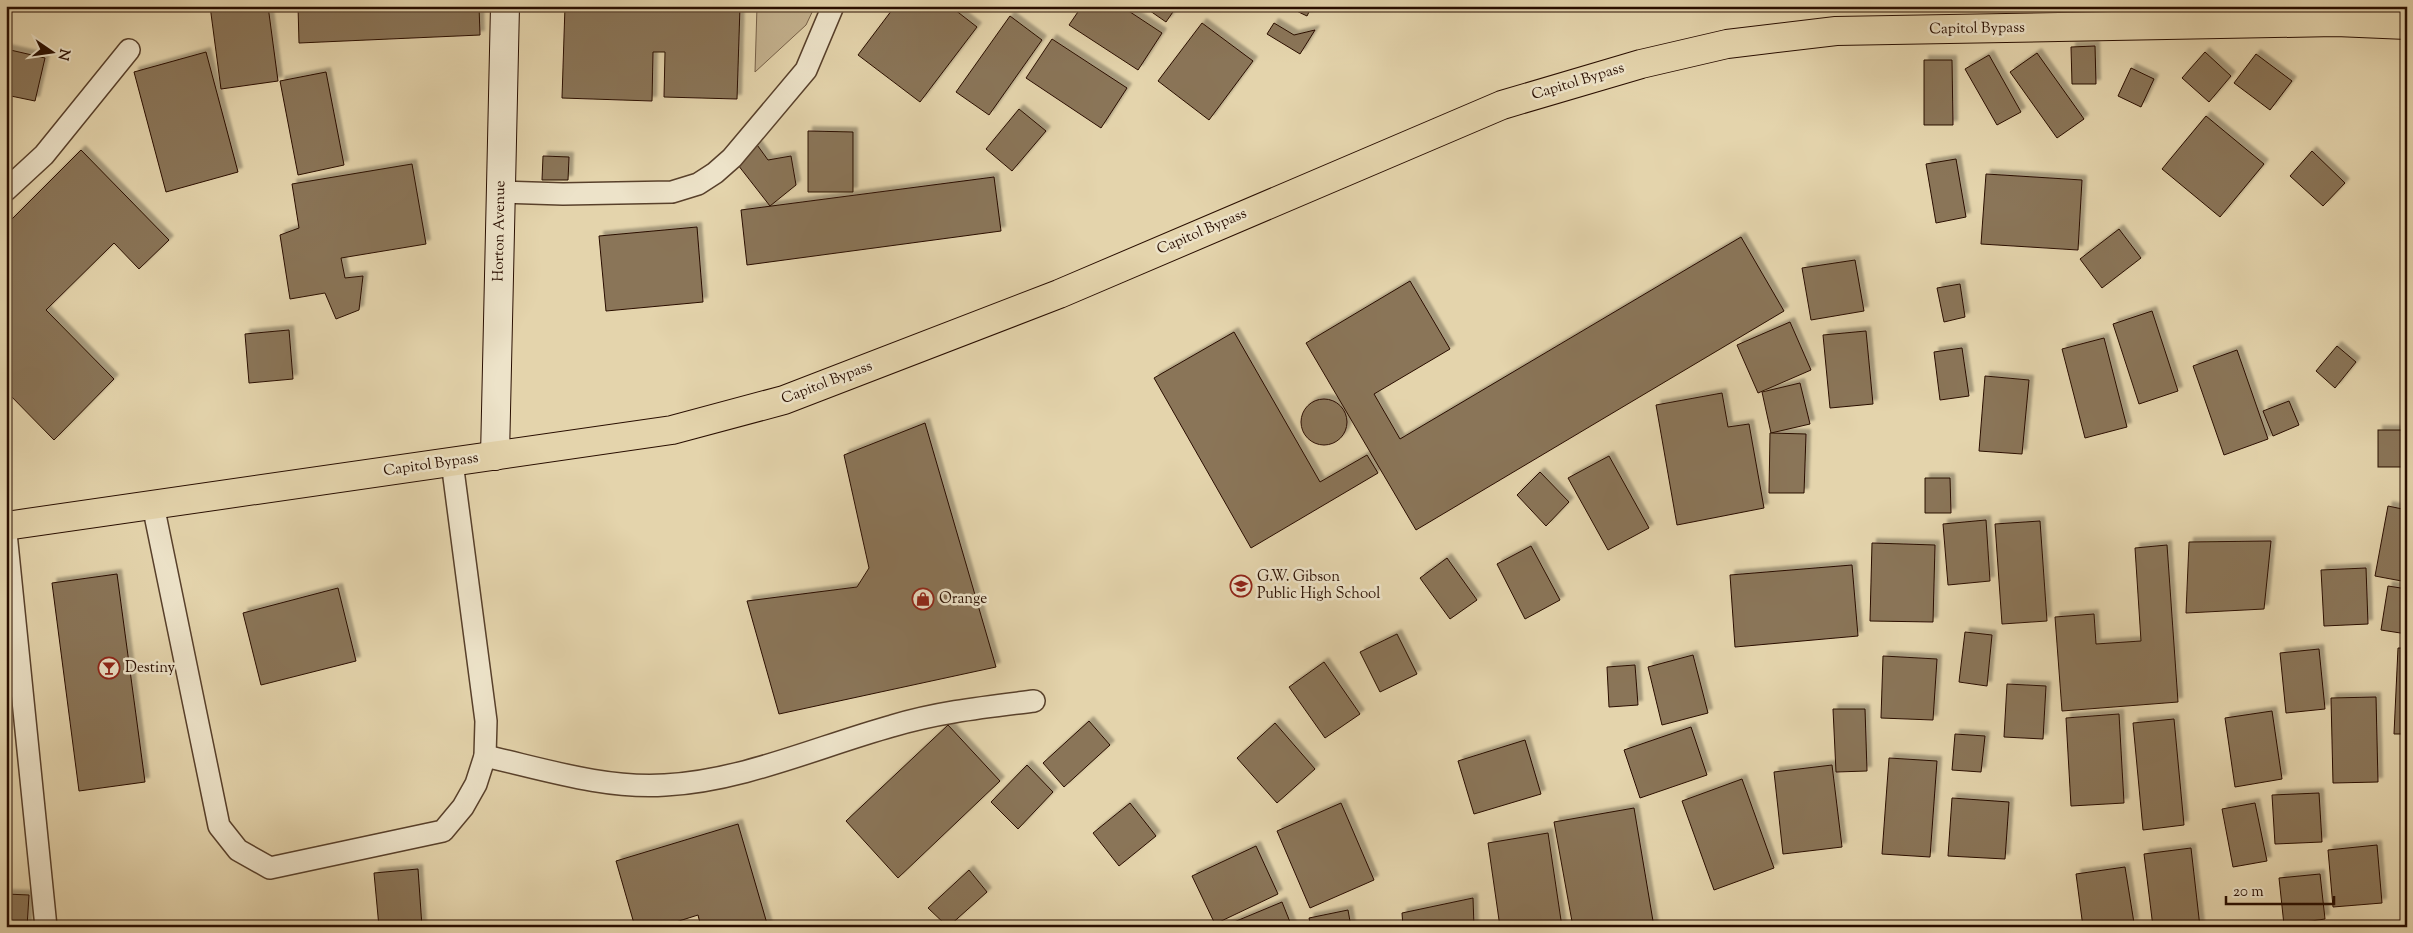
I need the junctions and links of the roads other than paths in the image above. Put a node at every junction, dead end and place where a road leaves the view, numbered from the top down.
1 (505, 6) edge
2 (833, 6) edge
3 (2407, 25) edge
4 (130, 50) dead end
5 (6, 190) edge
6 (500, 192) junction
7 (495, 456) junction
8 (452, 462) junction
9 (152, 505) junction
10 (6, 526) edge
11 (6, 533) edge
12 (1034, 700) dead end
13 (485, 756) junction
14 (46, 927) edge

1 - 6 street, Horton Avenue
2 - 6 lane
3 - 7 highway, Capitol Bypass
4 - 5 lane
6 - 7 street, Horton Avenue
7 - 8 highway, Capitol Bypass
8 - 9 highway, Capitol Bypass
8 - 13 lane
9 - 10 highway, Capitol Bypass
9 - 13 lane
11 - 14 lane
12 - 13 lane

